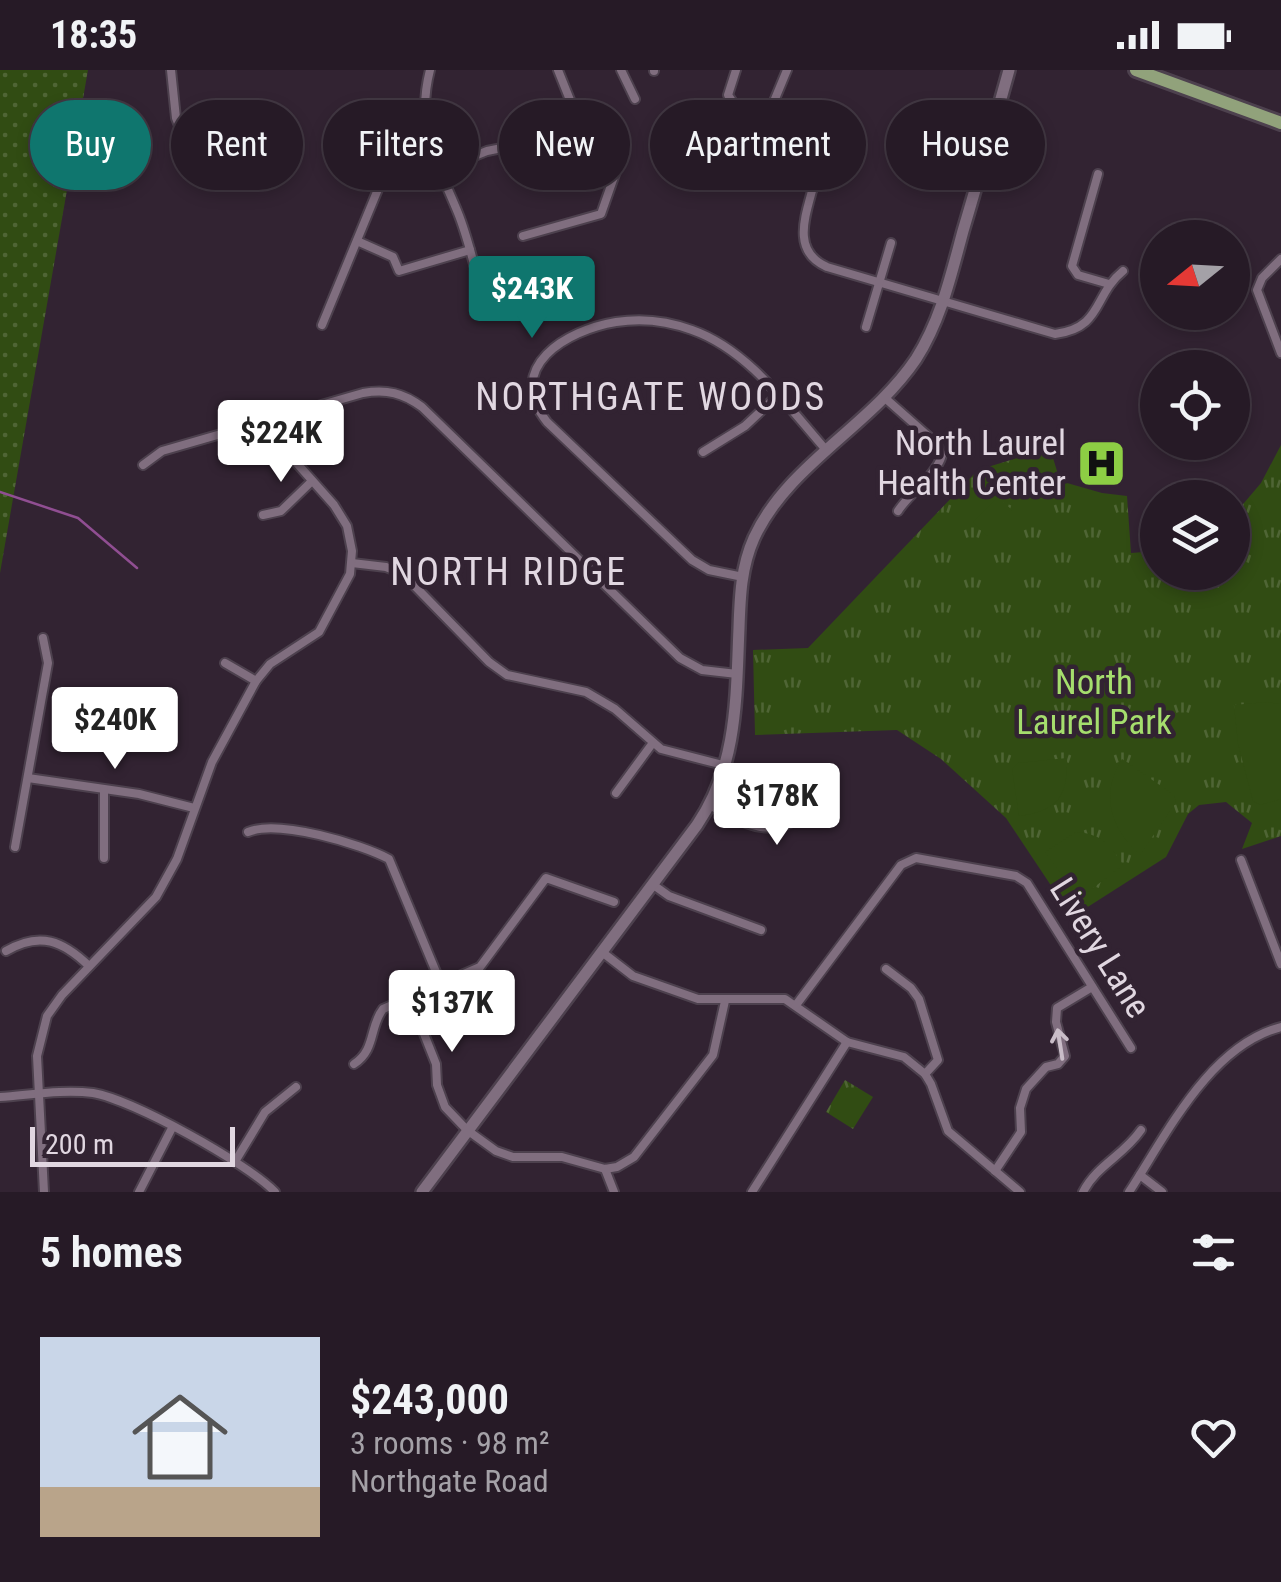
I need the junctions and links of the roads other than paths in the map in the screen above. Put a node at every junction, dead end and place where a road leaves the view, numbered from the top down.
1 (171, 70) edge
2 (430, 70) edge
3 (558, 70) edge
4 (621, 70) edge
5 (736, 70) edge
6 (787, 70) edge
7 (1009, 70) edge
8 (1136, 70) edge
9 (635, 99) dead end
10 (174, 100) edge
11 (427, 100) edge
12 (569, 100) edge
13 (1281, 123) edge
14 (1098, 174) dead end
15 (378, 190) edge
16 (447, 190) edge
17 (609, 190) edge
18 (813, 190) edge
19 (522, 236) dead end
20 (357, 242) junction
21 (891, 243) dead end
22 (470, 250) junction
23 (1281, 259) edge
24 (1123, 270) dead end
25 (479, 281) dead end
26 (880, 282) junction
27 (1109, 284) junction
28 (943, 300) junction
29 (322, 324) dead end
30 (866, 327) dead end
31 (1281, 353) edge
32 (777, 396) junction
33 (885, 398) junction
34 (278, 418) junction
35 (702, 452) dead end
36 (827, 452) junction
37 (143, 464) dead end
38 (312, 481) junction
39 (898, 511) dead end
40 (263, 516) dead end
41 (352, 563) junction
42 (742, 576) junction
43 (43, 638) dead end
44 (224, 663) dead end
45 (737, 674) junction
46 (256, 681) junction
47 (652, 744) junction
48 (727, 766) junction
49 (28, 778) junction
50 (104, 790) junction
51 (812, 792) dead end
52 (616, 793) dead end
53 (711, 806) junction
54 (194, 808) junction
55 (248, 832) dead end
56 (15, 847) dead end
57 (104, 858) dead end
58 (1241, 860) dead end
59 (652, 884) junction
60 (614, 902) dead end
61 (761, 930) dead end
62 (6, 951) dead end
63 (602, 952) junction
64 (1281, 964) edge
65 (89, 966) junction
66 (886, 969) dead end
67 (441, 984) junction
68 (1092, 987) junction
69 (409, 996) junction
70 (726, 1001) junction
71 (796, 1005) junction
72 (1281, 1026) edge
73 (847, 1042) junction
74 (1131, 1048) dead end
75 (354, 1064) dead end
76 (925, 1074) junction
77 (296, 1087) dead end
78 (38, 1094) junction
79 (0, 1097) edge
80 (172, 1128) junction
81 (467, 1130) junction
82 (1141, 1130) dead end
83 (236, 1160) junction
84 (605, 1169) junction
85 (994, 1171) junction
86 (1140, 1175) junction
87 (44, 1192) edge
88 (139, 1192) edge
89 (275, 1192) edge
90 (422, 1192) edge
91 (614, 1192) edge
92 (752, 1192) edge
93 (1020, 1192) edge
94 (1083, 1192) edge
95 (1128, 1192) edge
96 (1162, 1192) edge

1 - 10 street
2 - 11 street
3 - 12 street
4 - 9 street
5 - 6 street
7 - 28 street
8 - 13 main road
14 - 27 street
15 - 20 street
16 - 22 street
17 - 19 street
18 - 26 street
20 - 22 street
20 - 29 street
21 - 26 street
22 - 25 street
23 - 31 street
24 - 27 street
26 - 28 street
26 - 30 street
27 - 28 street
28 - 33 street
32 - 35 street
32 - 36 street
32 - 42 street
33 - 36 street
33 - 39 street
34 - 37 street
34 - 38 street
34 - 45 street
36 - 42 street
38 - 40 street
38 - 41 street
41 - 46 street
41 - 47 street
42 - 45 street
43 - 49 street
44 - 46 street
45 - 48 street
46 - 54 street
47 - 48 street
47 - 52 street
48 - 53 street
49 - 50 street
49 - 56 street
50 - 54 street
50 - 57 street
51 - 53 street
53 - 59 street
54 - 65 street
55 - 67 street
58 - 64 street
59 - 61 street
59 - 63 street
60 - 67 street
62 - 65 street
63 - 70 street
63 - 81 street
65 - 78 street
66 - 76 street
67 - 69 street
68 - 71 street, Livery Lane
68 - 74 street, Livery Lane
85 -> 68 street
69 - 75 street
69 - 81 street
70 - 71 street
70 - 84 street
71 - 73 street
72 - 86 street
73 - 76 street
73 - 92 street
76 - 85 street
77 - 83 street
78 - 79 street
78 - 80 street
78 - 87 street
80 - 83 street
80 - 88 street
81 - 84 street
81 - 90 street
82 - 94 street
83 - 89 street
84 - 91 street
85 - 93 street
86 - 95 street
86 - 96 street

